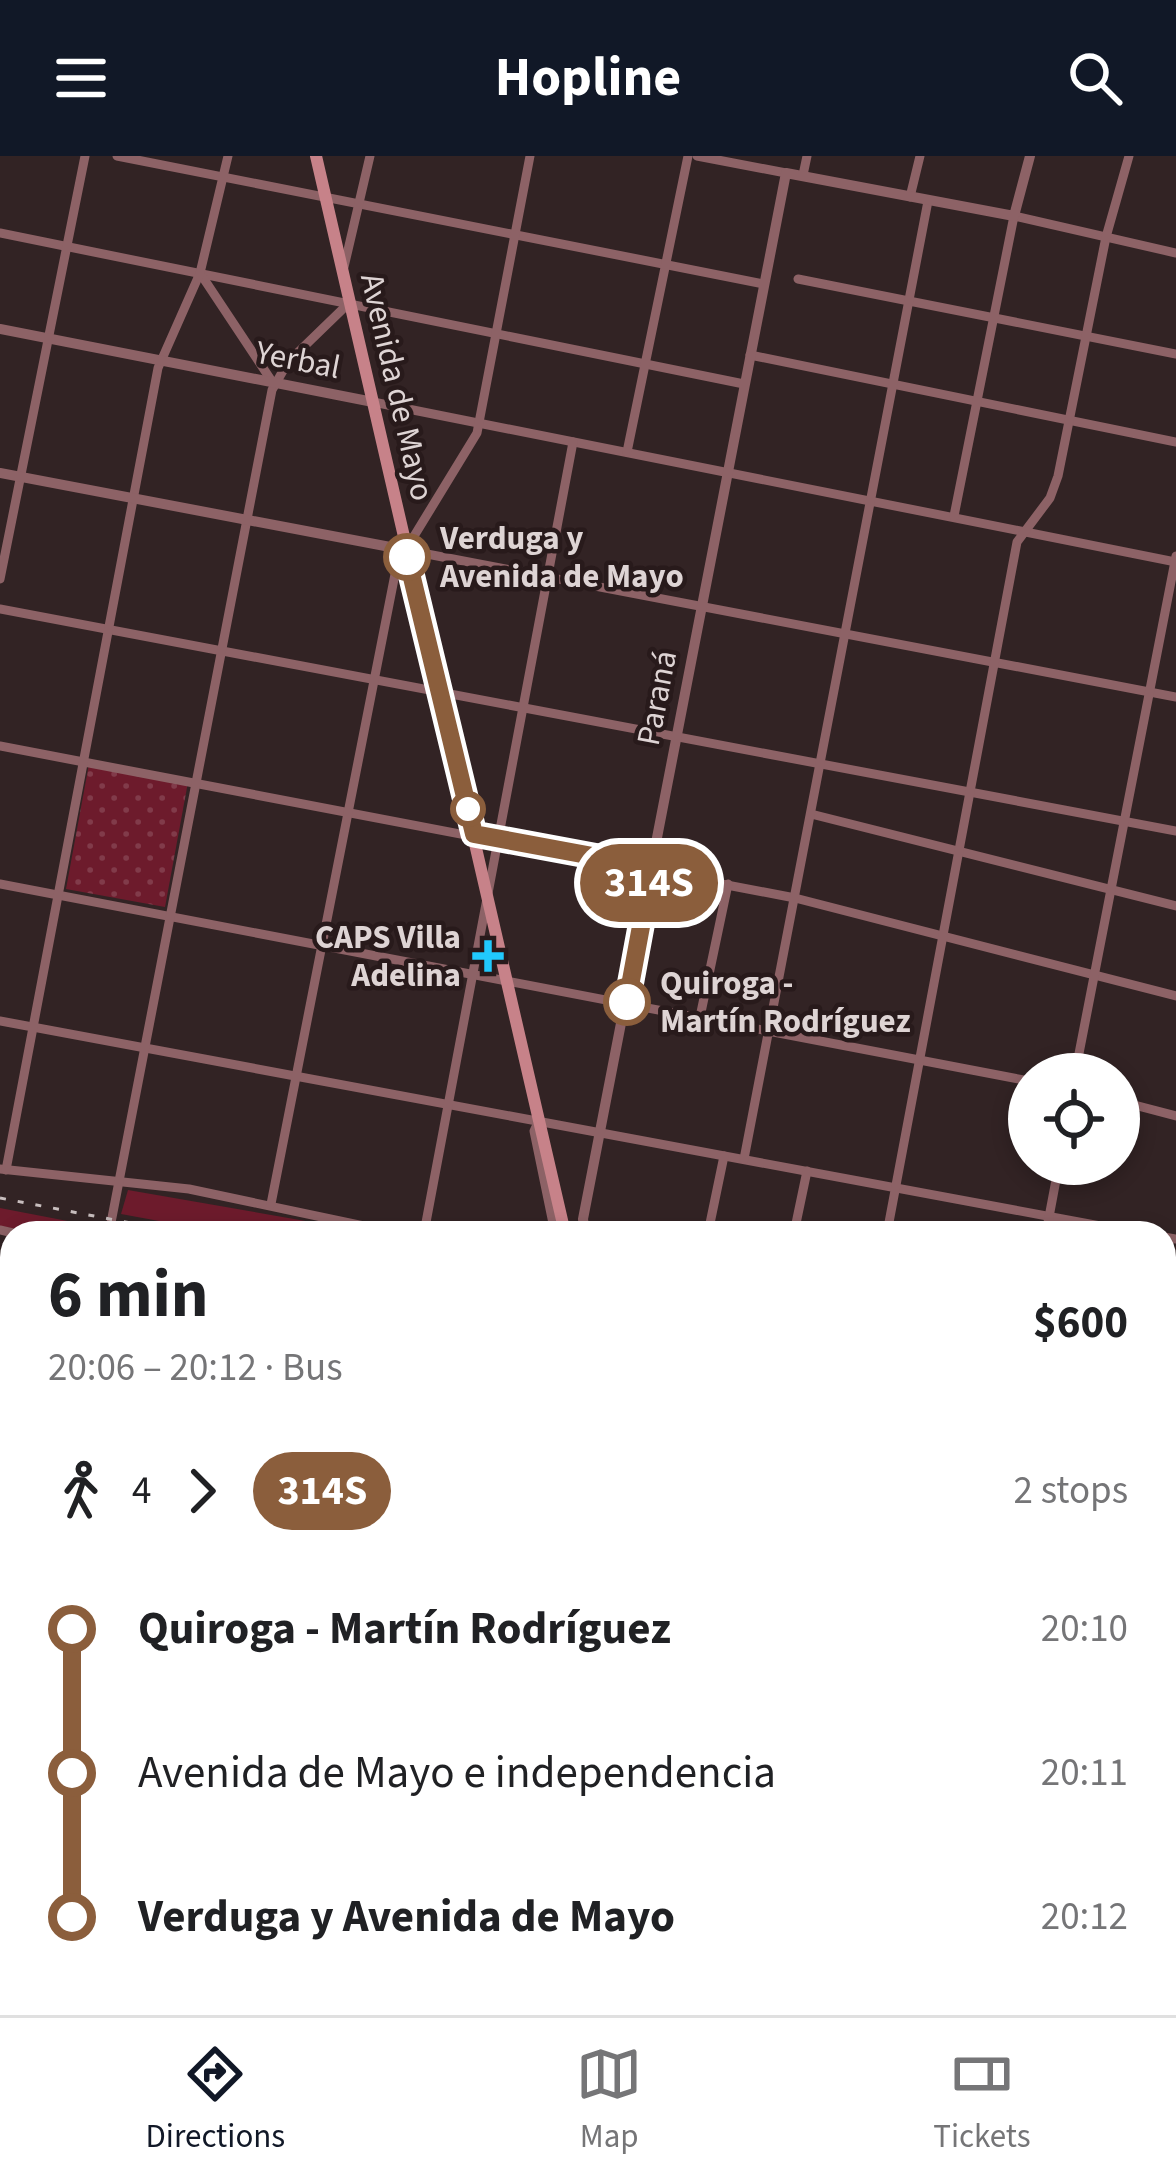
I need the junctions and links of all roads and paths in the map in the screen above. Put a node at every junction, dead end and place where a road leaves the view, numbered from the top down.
1 (85, 156) edge
2 (117, 156) edge
3 (228, 156) edge
4 (316, 156) edge
5 (370, 156) edge
6 (530, 156) edge
7 (693, 156) edge
8 (806, 156) edge
9 (920, 156) edge
10 (1030, 156) edge
11 (1129, 156) edge
12 (786, 173) junction
13 (803, 176) junction
14 (223, 178) junction
15 (327, 197) junction
16 (910, 197) junction
17 (928, 201) junction
18 (360, 202) junction
19 (1014, 216) junction
20 (0, 233) edge
21 (512, 233) junction
22 (1106, 237) junction
23 (69, 247) junction
24 (1176, 253) edge
25 (669, 265) junction
26 (343, 272) junction
27 (200, 273) junction
28 (798, 278) dead end
29 (764, 284) junction
30 (909, 298) junction
31 (350, 302) junction
32 (994, 315) junction
33 (0, 329) edge
34 (496, 334) junction
35 (1090, 334) junction
36 (46, 338) junction
37 (1176, 354) edge
38 (750, 355) junction
39 (160, 360) junction
40 (647, 363) junction
41 (893, 380) junction
42 (274, 383) junction
43 (744, 384) junction
44 (977, 400) junction
45 (373, 402) junction
46 (1071, 419) junction
47 (480, 424) junction
48 (573, 442) junction
49 (1176, 442) edge
50 (627, 452) junction
51 (728, 472) junction
52 (0, 473) edge
53 (19, 476) junction
54 (132, 497) junction
55 (872, 500) junction
56 (954, 516) junction
57 (244, 518) junction
58 (1026, 530) junction
59 (406, 550) junction
60 (1176, 560) edge
61 (0, 579) edge
62 (549, 579) junction
63 (703, 608) junction
64 (0, 609) edge
65 (110, 630) junction
66 (844, 632) junction
67 (222, 651) junction
68 (996, 662) junction
69 (373, 680) junction
70 (1148, 692) junction
71 (440, 694) junction
72 (1176, 697) edge
73 (524, 710) junction
74 (676, 738) junction
75 (0, 746) edge
76 (84, 762) junction
77 (820, 766) junction
78 (195, 783) junction
79 (971, 795) junction
80 (352, 812) junction
81 (811, 814) junction
82 (1124, 820) junction
83 (1176, 831) edge
84 (474, 834) junction
85 (500, 839) junction
86 (961, 849) junction
87 (652, 867) junction
88 (0, 884) edge
89 (728, 884) junction
90 (488, 890) junction
91 (1111, 890) junction
92 (60, 893) junction
93 (795, 898) junction
94 (1176, 905) edge
95 (170, 913) junction
96 (944, 936) junction
97 (325, 946) junction
98 (476, 973) junction
99 (1094, 975) junction
100 (508, 979) junction
101 (1176, 996) edge
102 (627, 1002) junction
103 (700, 1017) junction
104 (0, 1021) edge
105 (37, 1028) junction
106 (772, 1031) junction
107 (146, 1047) junction
108 (1079, 1053) edge
109 (921, 1060) junction
110 (300, 1074) junction
111 (1008, 1077) edge
112 (450, 1106) junction
113 (1140, 1106) edge
114 (1176, 1115) edge
115 (539, 1120) junction
116 (603, 1134) junction
117 (724, 1156) junction
118 (744, 1159) junction
119 (3, 1169) edge
120 (807, 1171) junction
121 (119, 1181) junction
122 (1055, 1185) edge
123 (896, 1189) junction
124 (271, 1204) junction
125 (1049, 1218) junction
126 (111, 1221) edge
127 (345, 1221) edge
128 (426, 1221) edge
129 (553, 1221) edge
130 (566, 1221) edge
131 (583, 1221) edge
132 (710, 1221) edge
133 (797, 1221) edge
134 (889, 1221) edge
135 (1048, 1221) edge
136 (1067, 1221) edge

1 - 23 street
2 - 14 street
3 - 14 street
4 - 15 main road, Avenida de Mayo
5 - 18 street
6 - 21 street
7 - 12 street
7 - 25 street
8 - 13 street
9 - 16 street
10 - 19 street
11 - 22 street
12 - 13 street
12 - 29 street, Paraná
13 - 16 street
14 - 15 street
14 - 27 street
15 - 18 street
15 - 26 main road, Avenida de Mayo
16 - 17 street
17 - 19 street
17 - 30 street
18 - 21 street
18 - 26 street
19 - 22 street
19 - 32 street
20 - 23 street
21 - 25 street
21 - 34 street
22 - 24 street
22 - 35 street
23 - 27 street
23 - 36 street
25 - 29 street
25 - 40 street
26 - 31 main road, Avenida de Mayo
27 - 31 street
27 - 39 street
27 - 42 street
28 - 30 street
29 - 38 street, Paraná
30 - 32 street
30 - 41 street
31 - 34 street
31 - 42 street
31 - 45 main road, Avenida de Mayo
32 - 35 street
32 - 44 street
33 - 36 street, Yerbal
34 - 40 street
34 - 47 street
35 - 37 street
35 - 46 street
36 - 39 street, Yerbal
36 - 53 street
38 - 41 street
38 - 43 street, Paraná
39 - 42 street, Yerbal
39 - 54 street
40 - 43 street
40 - 50 street
41 - 44 street
41 - 55 street
42 - 45 street, Yerbal
42 - 57 street
43 - 51 street, Paraná
44 - 46 street
44 - 56 street
45 - 47 street, Yerbal
45 - 59 main road, Avenida de Mayo
46 - 49 street
46 - 58 street
47 - 48 street, Yerbal
47 - 59 street
48 - 50 street, Yerbal
48 - 62 street
50 - 51 street, Yerbal
51 - 55 street, Yerbal
51 - 63 street, Paraná
52 - 53 street
53 - 54 street
53 - 61 street
54 - 57 street
54 - 65 street
55 - 56 street, Yerbal
55 - 66 street
56 - 58 street, Yerbal
57 - 59 street
57 - 67 street
58 - 60 street, Yerbal
58 - 68 street
59 - 62 street
59 - 69 street
59 - 71 main road, Avenida de Mayo
60 - 70 street
62 - 63 street
62 - 73 street
63 - 66 street
63 - 74 street, Paraná
64 - 65 street
65 - 67 street
65 - 76 street
66 - 68 street
66 - 77 street
67 - 69 street
67 - 78 street
68 - 70 street
68 - 79 street
69 - 71 street
69 - 80 street
70 - 72 street
70 - 82 street
71 - 73 street
71 - 84 main road, Avenida de Mayo
73 - 74 street
73 - 85 street
74 - 77 street
74 - 87 street, Paraná
75 - 76 street
76 - 78 street
76 - 92 street
77 - 79 street
77 - 81 street
78 - 80 street
78 - 95 street
79 - 82 street
79 - 86 street
80 - 84 street
80 - 97 street
81 - 86 street
81 - 93 street
82 - 83 street
82 - 91 street
84 - 85 street
84 - 90 main road, Avenida de Mayo
85 - 87 street
85 - 90 street
86 - 91 street
86 - 96 street
87 - 89 street
87 - 102 street, Paraná
88 - 92 street
89 - 93 street
89 - 103 street
90 - 98 street
90 - 100 main road, Avenida de Mayo
91 - 94 street
91 - 99 street
92 - 95 street
92 - 105 street
93 - 96 street
93 - 106 street
95 - 97 street
95 - 107 street
96 - 99 street
96 - 109 street
97 - 98 street
97 - 110 street
98 - 100 street
98 - 112 street
99 - 101 street
99 - 108 street
100 - 102 street
100 - 115 main road, Avenida de Mayo
102 - 103 street
102 - 116 street, Paraná
103 - 106 street
104 - 105 street
105 - 107 street
105 - 119 street
106 - 109 street
106 - 118 street
107 - 110 street
107 - 121 street
109 - 111 street
109 - 123 street
110 - 112 street
110 - 124 street
112 - 115 street
112 - 128 street
113 - 114 street
115 - 116 street
115 - 129 street, Avenida de Mayo
115 - 130 main road, Avenida de Mayo
116 - 117 street
116 - 131 street, Paraná
117 - 118 street
117 - 132 street
118 - 120 street
119 - 121 street
120 - 123 street
120 - 133 street
121 - 124 street
121 - 126 street
122 - 125 street
123 - 125 street
123 - 134 street
124 - 127 street
125 - 135 street
125 - 136 street

